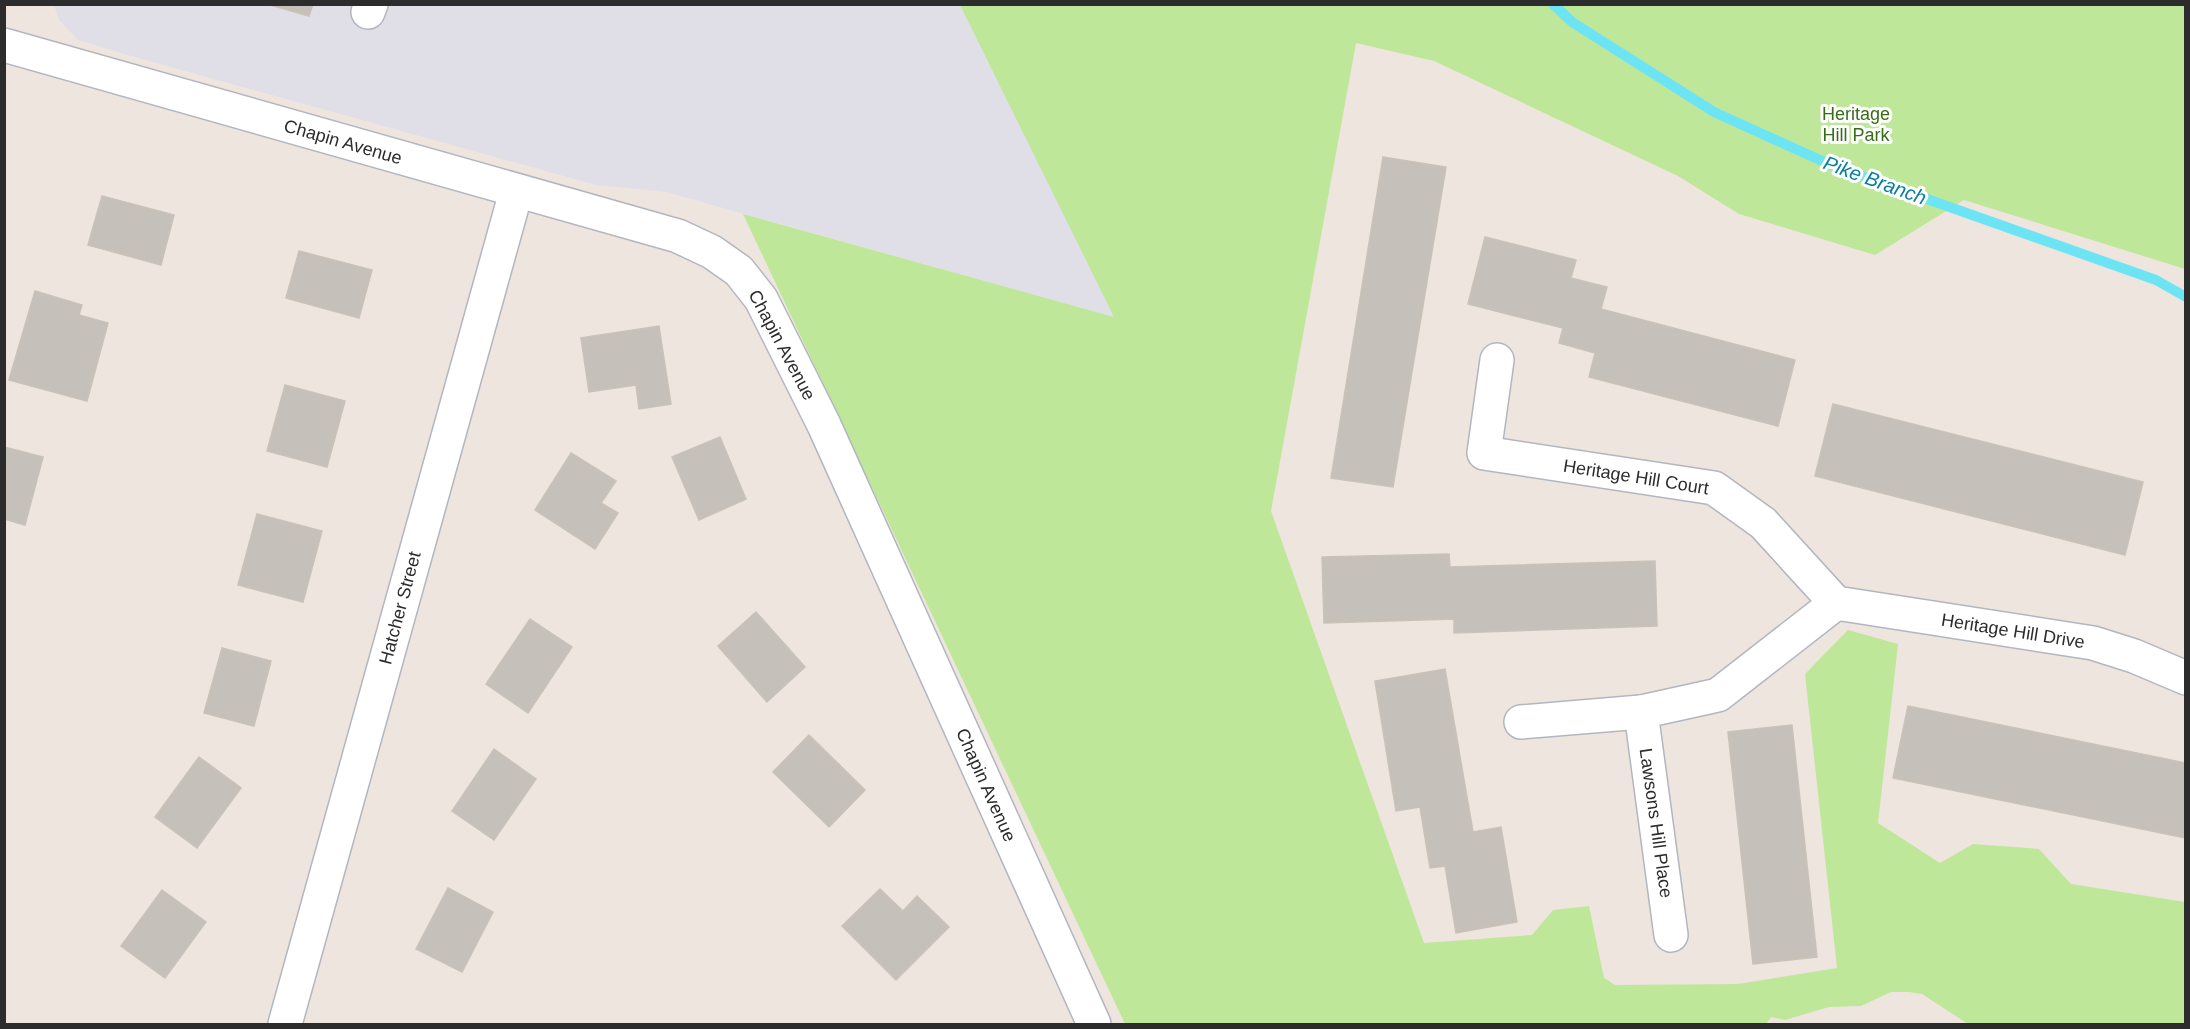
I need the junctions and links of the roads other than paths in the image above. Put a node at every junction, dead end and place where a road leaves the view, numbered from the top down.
1 (4, 45) edge
2 (516, 192) junction
3 (1497, 360) dead end
4 (1836, 603) junction
5 (2186, 678) edge
6 (1641, 712) junction
7 (1521, 722) dead end
8 (1671, 935) dead end
9 (285, 1024) edge
10 (1094, 1024) edge

1 - 2 street, Chapin Avenue
2 - 9 street, Hatcher Street
2 - 10 street, Chapin Avenue
3 - 4 street, Heritage Hill Court
4 - 5 street, Heritage Hill Drive
4 - 6 street
6 - 7 street
6 - 8 street, Lawsons Hill Place

